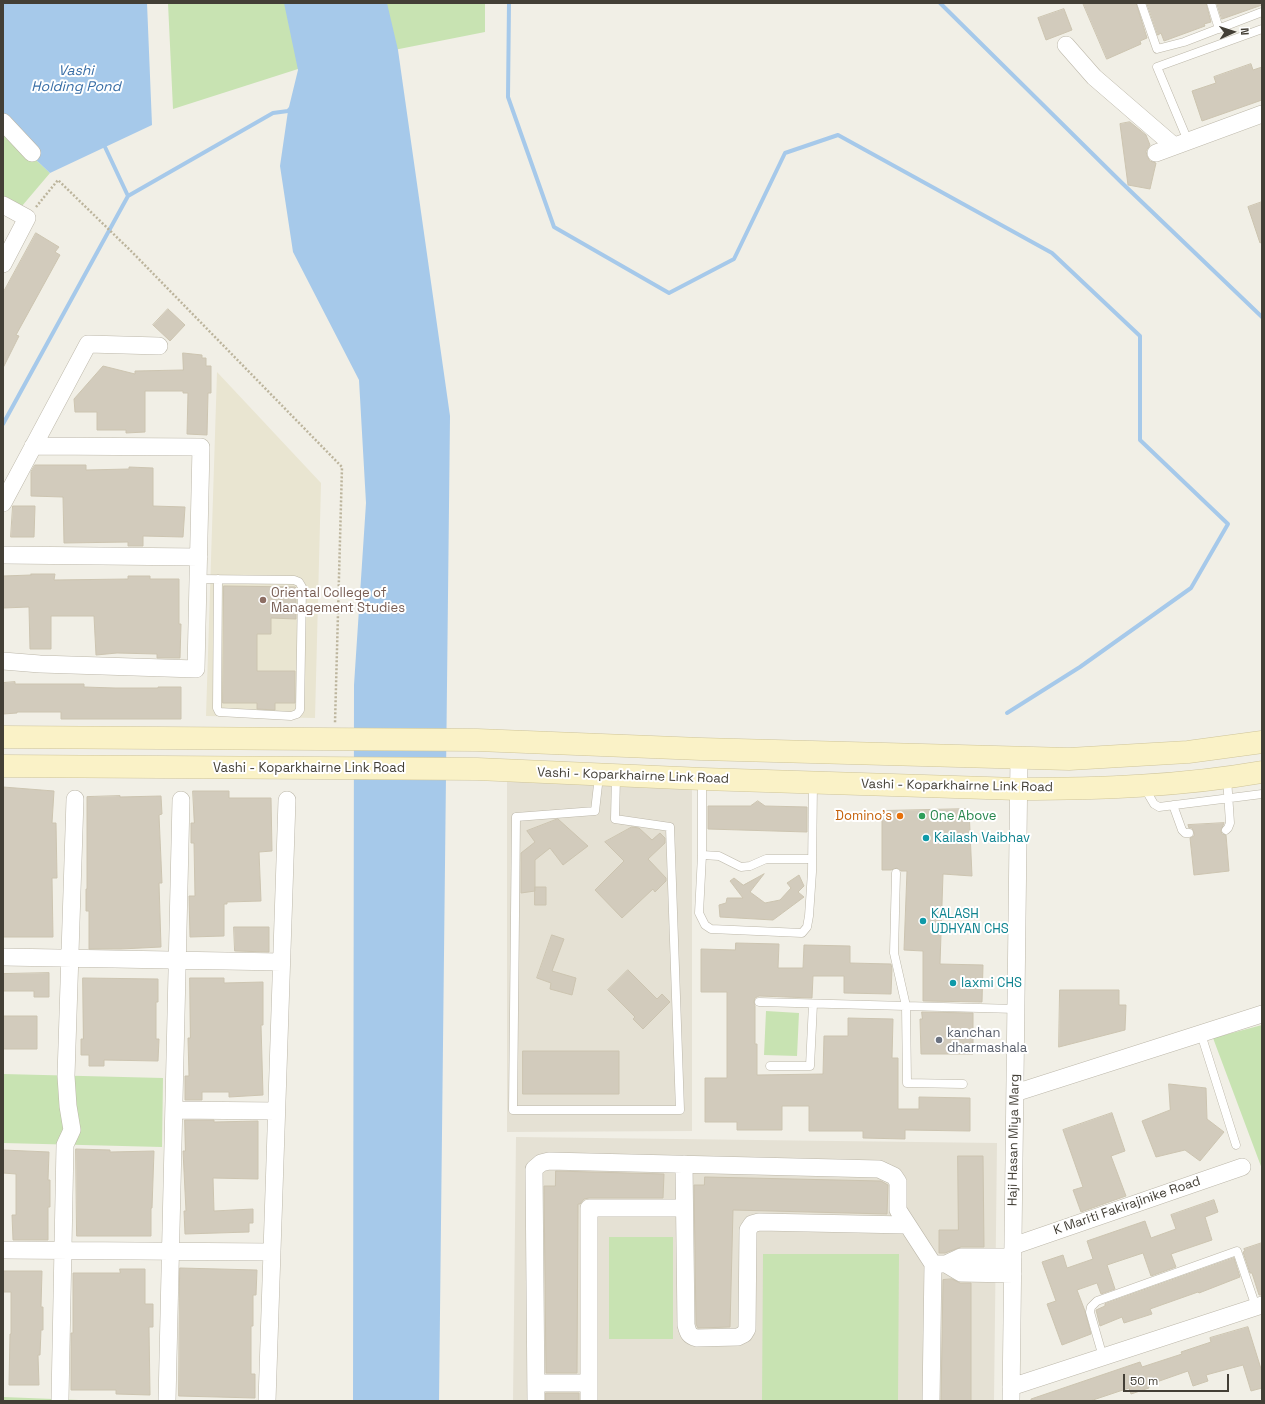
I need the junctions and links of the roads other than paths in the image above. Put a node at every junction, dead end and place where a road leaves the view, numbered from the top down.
1 (1141, 3) edge
2 (1211, 3) edge
3 (1262, 12) edge
4 (1220, 29) junction
5 (1262, 29) edge
6 (1066, 45) dead end
7 (1262, 114) edge
8 (3, 122) edge
9 (1181, 144) junction
10 (32, 153) dead end
11 (1156, 153) dead end
12 (3, 205) edge
13 (3, 264) edge
14 (159, 346) dead end
15 (34, 446) junction
16 (3, 503) edge
17 (3, 555) edge
18 (198, 557) junction
19 (198, 579) junction
20 (218, 579) junction
21 (3, 662) edge
22 (7, 737) edge
23 (1262, 742) edge
24 (1019, 758) junction
25 (3, 766) edge
26 (1262, 772) edge
27 (608, 775) junction
28 (1227, 777) junction
29 (703, 779) junction
30 (813, 783) junction
31 (1144, 785) junction
32 (1018, 789) junction
33 (1262, 794) edge
34 (74, 799) dead end
35 (1229, 799) junction
36 (181, 800) dead end
37 (287, 800) dead end
38 (1174, 805) junction
39 (1226, 830) dead end
40 (1189, 833) dead end
41 (702, 855) junction
42 (812, 859) junction
43 (896, 873) dead end
44 (3, 957) edge
45 (70, 958) junction
46 (177, 960) junction
47 (281, 962) junction
48 (759, 1002) dead end
49 (812, 1004) junction
50 (906, 1006) junction
51 (1016, 1009) junction
52 (1262, 1014) edge
53 (1200, 1034) junction
54 (770, 1066) dead end
55 (963, 1084) dead end
56 (1015, 1093) junction
57 (174, 1110) junction
58 (276, 1111) junction
59 (1236, 1144) dead end
60 (684, 1164) junction
61 (1242, 1167) dead end
62 (684, 1208) junction
63 (908, 1225) junction
64 (3, 1250) edge
65 (63, 1250) junction
66 (170, 1252) junction
67 (272, 1252) junction
68 (1013, 1259) junction
69 (940, 1264) junction
70 (1259, 1306) edge
71 (1103, 1357) junction
72 (536, 1383) junction
73 (589, 1383) junction
74 (1011, 1394) edge
75 (60, 1399) dead end
76 (167, 1401) edge
77 (267, 1401) edge
78 (536, 1401) edge
79 (589, 1401) edge
80 (931, 1401) edge

1 - 4 lane
2 - 4 lane
3 - 4 lane
5 - 9 lane
6 - 9 street
7 - 9 street
8 - 10 street
9 - 11 street
12 - 13 street
14 - 15 street
15 - 16 street
15 - 18 street
17 - 18 street
18 - 19 street
19 - 20 lane
19 - 21 street
20 - 20 lane
22 - 24 main road
23 - 24 main road
24 - 32 street, Haji Hasan Miya Marg
25 - 27 main road, Vashi - Koparkhairne Link Road
26 - 28 main road, Vashi - Koparkhairne Link Road
27 - 27 lane
27 - 29 main road, Vashi - Koparkhairne Link Road
28 - 31 main road, Vashi - Koparkhairne Link Road
28 - 35 lane
29 - 30 main road, Vashi - Koparkhairne Link Road
29 - 41 lane
30 - 32 main road, Vashi - Koparkhairne Link Road
30 - 42 lane
31 - 32 main road, Vashi - Koparkhairne Link Road
31 - 38 lane
32 - 51 street, Haji Hasan Miya Marg
33 - 35 lane
34 - 45 street
35 - 38 lane
35 - 39 lane
36 - 46 street
37 - 47 street
38 - 40 lane
41 - 42 lane
41 - 42 lane
43 - 50 lane
44 - 45 street
45 - 46 street
45 - 65 street
46 - 47 street
46 - 57 street
47 - 58 street
48 - 49 lane
49 - 50 lane
49 - 54 lane
50 - 51 lane
50 - 55 lane
51 - 56 street, Haji Hasan Miya Marg
52 - 53 street
53 - 56 street
53 - 59 lane
56 - 68 street, Haji Hasan Miya Marg
57 - 58 street
57 - 66 street
58 - 67 street
60 - 62 street
60 - 63 street
60 - 72 street
61 - 68 street, K Mariti Fakirajinike Road
62 - 63 street
62 - 73 street
63 - 69 street
64 - 65 street
65 - 66 street
65 - 75 street
66 - 67 street
66 - 76 street
67 - 77 street
68 - 69 street, K Mariti Fakirajinike Road
68 - 74 street, Haji Hasan Miya Marg
69 - 80 street
70 - 71 street
70 - 71 lane
71 - 74 street
72 - 73 street
72 - 78 street
73 - 79 street

